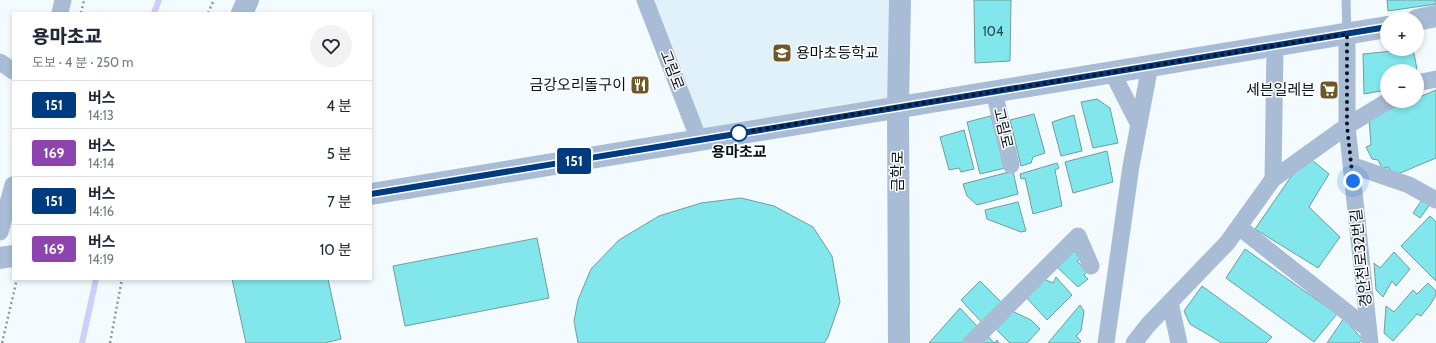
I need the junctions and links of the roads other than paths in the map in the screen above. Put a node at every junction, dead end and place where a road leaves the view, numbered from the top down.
1 (63, 0) edge
2 (248, 0) edge
3 (645, 0) edge
4 (900, 0) edge
5 (1346, 0) edge
6 (60, 12) edge
7 (242, 12) edge
8 (1436, 16) edge
9 (1424, 19) edge
10 (1380, 28) edge
11 (1347, 34) junction
12 (1275, 46) junction
13 (0, 62) edge
14 (1150, 66) junction
15 (12, 70) edge
16 (1112, 72) junction
17 (1436, 78) edge
18 (1424, 81) edge
19 (994, 91) junction
20 (1380, 106) edge
21 (898, 107) junction
22 (1139, 125) junction
23 (1347, 126) junction
24 (699, 140) junction
25 (1011, 165) dead end
26 (1351, 165) junction
27 (1273, 179) junction
28 (12, 188) edge
29 (372, 194) edge
30 (1436, 200) edge
31 (1239, 227) junction
32 (0, 232) edge
33 (1091, 266) dead end
34 (1170, 302) junction
35 (1369, 340) edge
36 (899, 343) edge
37 (971, 343) edge
38 (1106, 343) edge
39 (1134, 343) edge
40 (1179, 343) edge

1 - 6 street
2 - 7 street
3 - 24 street, 고림로
4 - 21 street, 금학로
5 - 11 lane
8 - 9 street
10 - 11 street, 고림로
11 - 12 street, 고림로
11 - 23 street, 경안천로32번길
12 - 14 street, 고림로
12 - 27 street
13 - 15 street
14 - 16 street, 고림로
14 - 22 street
16 - 19 street, 고림로
16 - 22 street
17 - 18 street
19 - 21 street, 고림로
19 - 25 street, 고림로
20 - 23 street
21 - 24 street, 고림로
21 - 36 street, 금학로
22 - 38 street
23 - 26 street, 경안천로32번길
23 - 27 street
24 - 29 street, 고림로
26 - 30 street
26 - 35 street, 경안천로32번길
27 - 31 street
28 - 32 street
31 - 34 street
31 - 35 street
33 - 37 street
34 - 39 street
34 - 40 street

